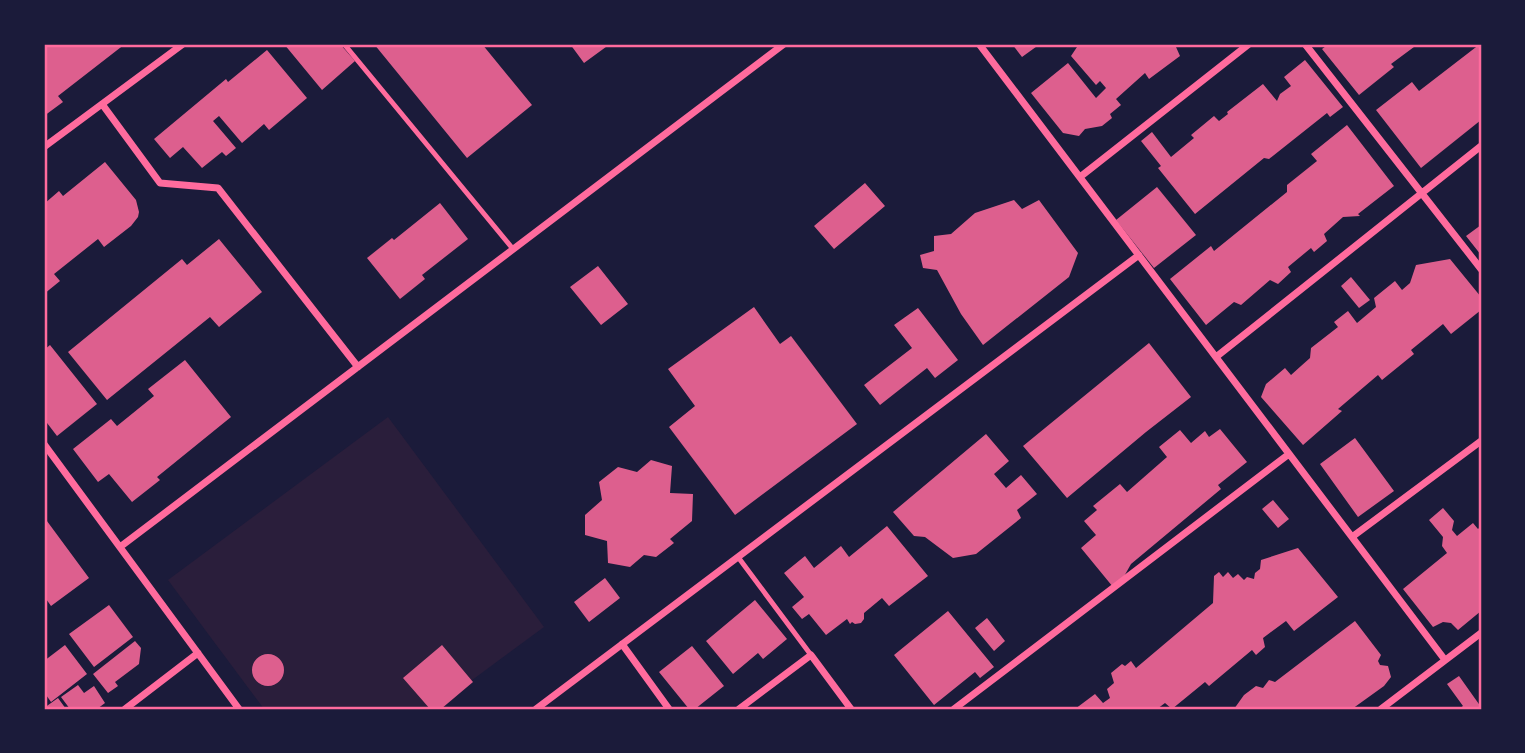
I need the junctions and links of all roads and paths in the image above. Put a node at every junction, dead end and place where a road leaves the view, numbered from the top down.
1 (183, 44) edge
2 (344, 44) edge
3 (784, 44) edge
4 (979, 44) edge
5 (1250, 44) edge
6 (1305, 44) edge
7 (102, 104) junction
8 (1481, 146) edge
9 (44, 147) edge
10 (1080, 177) junction
11 (1422, 193) junction
12 (513, 248) junction
13 (1139, 255) junction
14 (1481, 270) edge
15 (1216, 357) junction
16 (358, 367) junction
17 (1481, 441) edge
18 (45, 449) edge
19 (1289, 454) junction
20 (1352, 537) junction
21 (120, 547) junction
22 (738, 557) junction
23 (1481, 633) edge
24 (622, 645) junction
25 (198, 653) junction
26 (811, 655) junction
27 (1445, 660) junction
28 (125, 709) edge
29 (239, 709) edge
30 (536, 709) edge
31 (669, 709) edge
32 (739, 709) edge
33 (851, 709) edge
34 (954, 709) edge
35 (1381, 709) edge

1 - 7 street
2 - 12 lane
3 - 12 street
4 - 10 street
5 - 10 street
6 - 11 street
7 - 9 street
7 - 16 street
8 - 11 street
10 - 13 street
11 - 14 street
11 - 15 street
12 - 16 street
13 - 15 street
13 - 22 street
15 - 19 street
16 - 21 street
17 - 20 street
18 - 21 street
19 - 20 street
19 - 34 street
20 - 27 street
21 - 25 street
22 - 24 street
22 - 26 lane
23 - 27 street
24 - 30 street
24 - 31 street
25 - 28 street
25 - 29 street
26 - 32 street
26 - 33 street
27 - 35 street

